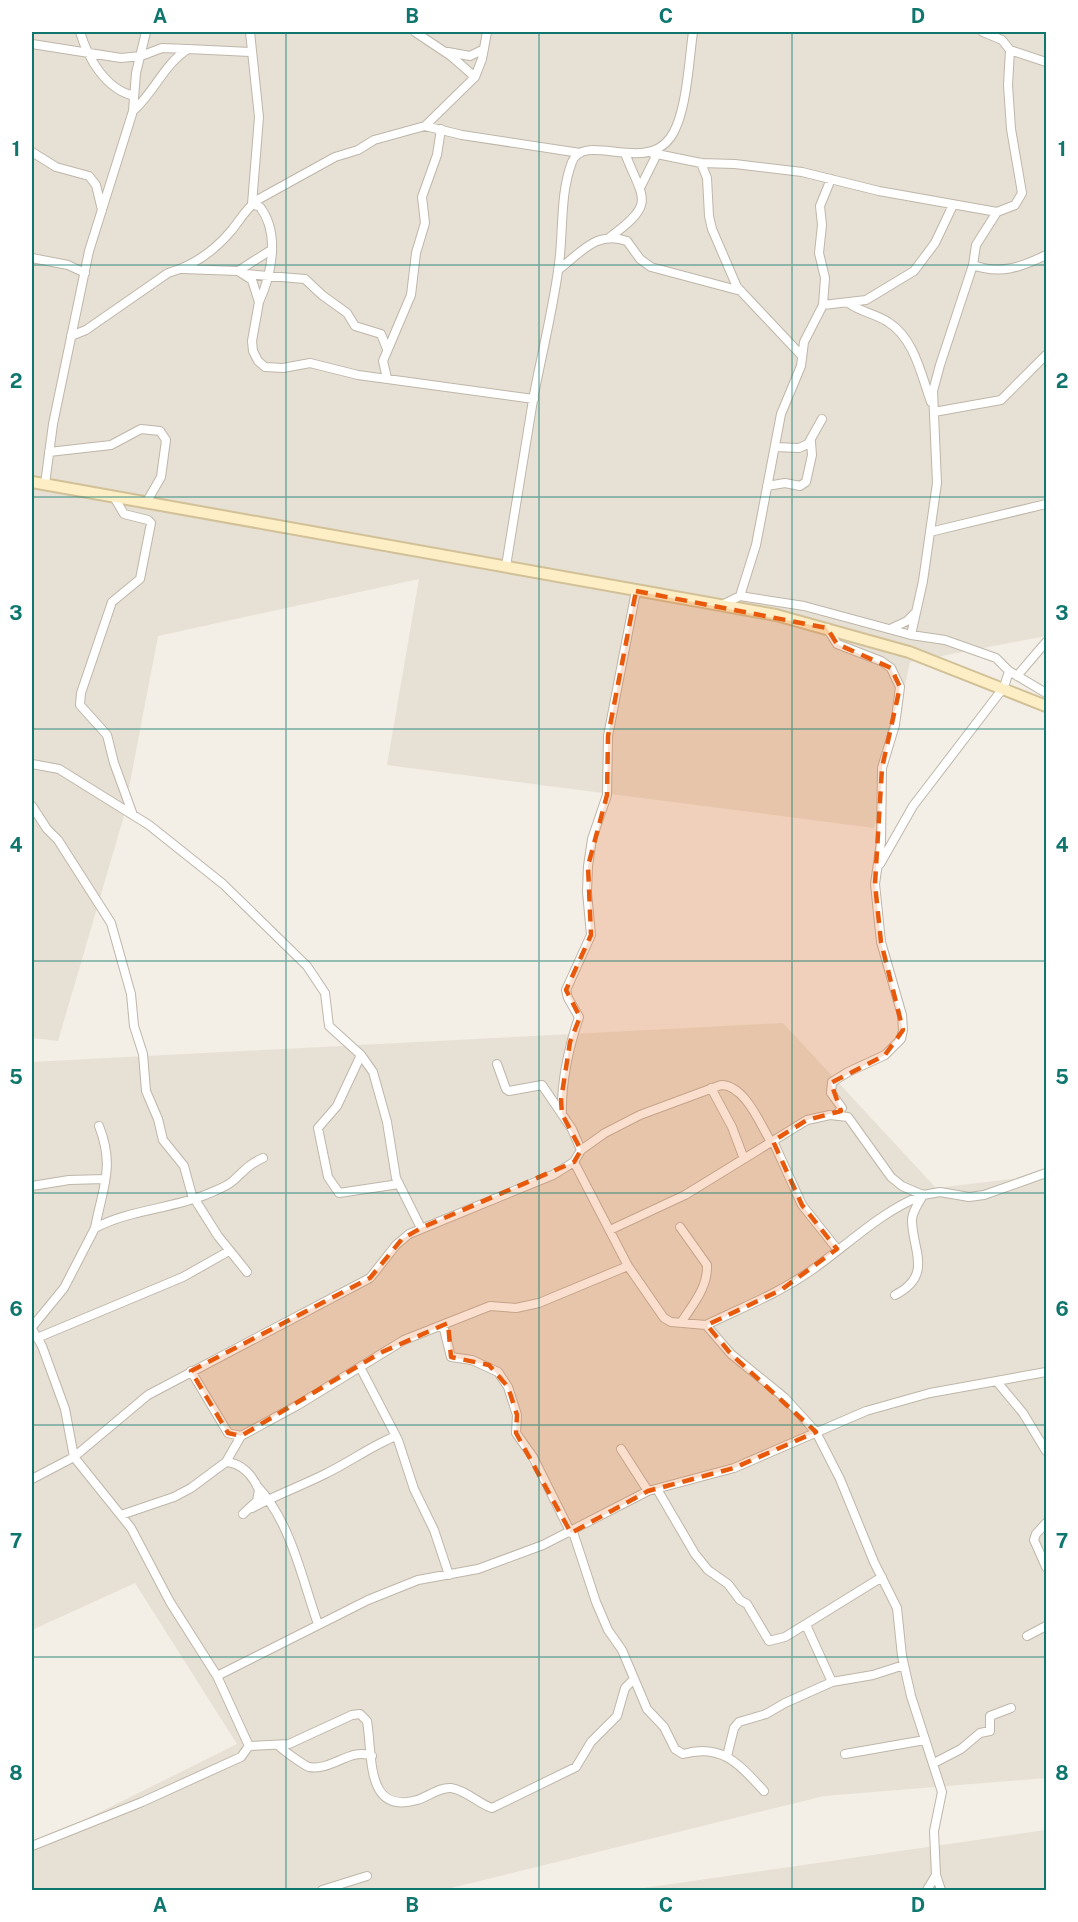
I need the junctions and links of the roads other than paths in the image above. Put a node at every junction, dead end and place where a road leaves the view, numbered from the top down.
1 (80, 32) edge
2 (146, 32) edge
3 (250, 32) edge
4 (414, 32) edge
5 (487, 32) edge
6 (693, 32) edge
7 (983, 32) edge
8 (32, 44) edge
9 (188, 49) junction
10 (484, 50) junction
11 (1010, 50) junction
12 (250, 52) junction
13 (445, 52) junction
14 (88, 53) junction
15 (141, 56) junction
16 (1047, 62) edge
17 (476, 77) junction
18 (134, 96) junction
19 (133, 111) junction
20 (425, 126) junction
21 (441, 129) junction
22 (32, 152) edge
23 (580, 153) junction
24 (625, 153) junction
25 (654, 153) junction
26 (701, 163) junction
27 (831, 179) junction
28 (641, 186) junction
29 (252, 204) junction
30 (953, 205) junction
31 (102, 212) junction
32 (996, 212) junction
33 (610, 237) junction
34 (271, 250) junction
35 (1047, 255) edge
36 (32, 258) edge
37 (973, 265) junction
38 (183, 269) junction
39 (558, 270) junction
40 (241, 272) junction
41 (85, 273) junction
42 (268, 275) junction
43 (742, 292) junction
44 (259, 302) junction
45 (850, 303) junction
46 (823, 305) junction
47 (71, 336) junction
48 (387, 349) junction
49 (1046, 355) edge
50 (802, 356) junction
51 (387, 378) junction
52 (534, 399) junction
53 (934, 410) junction
54 (822, 419) dead end
55 (811, 442) junction
56 (775, 447) junction
57 (50, 452) junction
58 (32, 482) edge
59 (45, 484) junction
60 (767, 486) junction
61 (114, 497) junction
62 (146, 503) junction
63 (1047, 504) edge
64 (930, 532) junction
65 (506, 566) junction
66 (636, 591) junction
67 (740, 596) junction
68 (724, 604) junction
69 (916, 612) junction
70 (827, 628) junction
71 (890, 629) junction
72 (911, 635) junction
73 (1047, 642) edge
74 (1009, 671) junction
75 (1017, 676) junction
76 (1004, 687) junction
77 (1047, 693) edge
78 (1047, 706) edge
79 (32, 764) edge
80 (32, 806) edge
81 (133, 815) junction
82 (878, 868) junction
83 (361, 1055) junction
84 (497, 1064) dead end
85 (711, 1088) junction
86 (562, 1114) junction
87 (836, 1115) junction
88 (99, 1126) dead end
89 (772, 1141) junction
90 (581, 1150) junction
91 (263, 1158) dead end
92 (744, 1159) junction
93 (574, 1162) junction
94 (1047, 1173) edge
95 (105, 1179) junction
96 (399, 1184) junction
97 (32, 1186) edge
98 (923, 1195) junction
99 (194, 1199) junction
100 (680, 1227) dead end
101 (94, 1228) junction
102 (421, 1228) junction
103 (610, 1230) junction
104 (837, 1249) junction
105 (229, 1251) junction
106 (628, 1266) junction
107 (247, 1272) dead end
108 (895, 1295) dead end
109 (681, 1323) junction
110 (443, 1325) junction
111 (706, 1325) junction
112 (33, 1332) edge
113 (360, 1367) junction
114 (190, 1371) junction
115 (1047, 1372) edge
116 (998, 1383) junction
117 (816, 1431) junction
118 (241, 1436) junction
119 (396, 1436) junction
120 (621, 1449) dead end
121 (1047, 1450) edge
122 (74, 1457) junction
123 (226, 1462) junction
124 (32, 1479) edge
125 (257, 1485) junction
126 (657, 1489) junction
127 (648, 1491) junction
128 (268, 1499) junction
129 (252, 1508) junction
130 (243, 1514) dead end
131 (121, 1515) junction
132 (1047, 1523) edge
133 (572, 1532) junction
134 (1047, 1567) edge
135 (449, 1575) junction
136 (882, 1577) junction
137 (318, 1624) junction
138 (806, 1625) junction
139 (1047, 1626) edge
140 (1027, 1636) dead end
141 (904, 1665) junction
142 (217, 1676) junction
143 (634, 1679) junction
144 (832, 1682) junction
145 (1011, 1708) dead end
146 (925, 1740) junction
147 (249, 1746) junction
148 (279, 1746) junction
149 (845, 1754) dead end
150 (372, 1756) junction
151 (727, 1756) junction
152 (934, 1763) junction
153 (764, 1791) dead end
154 (32, 1846) edge
155 (936, 1875) junction
156 (367, 1876) dead end
157 (322, 1890) edge
158 (927, 1890) edge
159 (941, 1890) edge

1 - 14 street
2 - 15 street
3 - 12 street
4 - 13 street
5 - 10 street
6 - 25 street
7 - 11 street
8 - 14 street
9 - 12 street
9 - 15 street
9 - 19 street
10 - 13 street
10 - 17 street
11 - 16 street
11 - 32 street
12 - 29 street
13 - 17 street
14 - 15 street
14 - 18 street
15 - 18 street
17 - 20 street
18 - 19 street
19 - 31 street
20 - 21 street
20 - 29 street
21 - 23 street
21 - 48 street
22 - 31 street
23 - 24 street
23 - 39 street
24 - 25 street
24 - 28 street
25 - 26 street
25 - 28 street
26 - 27 street
26 - 43 street
27 - 30 street
27 - 46 street
28 - 33 street
29 - 34 street
29 - 38 street
30 - 32 street
30 - 45 street
31 - 41 street
32 - 37 street
33 - 39 street
33 - 43 street
34 - 40 street
34 - 42 street
35 - 37 street
36 - 41 street
37 - 53 street
38 - 40 street
38 - 47 street
39 - 52 street
40 - 42 street
40 - 44 street
41 - 47 street
42 - 44 street
42 - 48 street
43 - 50 street
44 - 51 street
45 - 46 street
45 - 53 street
46 - 50 street
47 - 57 street
48 - 51 street
49 - 53 street
50 - 56 street
51 - 52 street
52 - 65 street
53 - 64 street
54 - 55 street
55 - 56 street
55 - 60 street
56 - 60 street
57 - 59 street
57 - 62 street
58 - 59 main road
59 - 61 main road
60 - 67 street
61 - 62 main road
61 - 81 street
62 - 65 main road
63 - 64 street
64 - 69 street
65 - 66 main road
66 - 68 main road
66 - 86 street
67 - 68 street
67 - 71 street
68 - 70 main road
69 - 71 street
69 - 72 street
70 - 76 main road
70 - 82 street
71 - 72 street
72 - 74 street
73 - 75 street
74 - 75 street
74 - 76 street
75 - 77 street
76 - 78 main road
76 - 82 street
79 - 81 street
80 - 99 street
81 - 83 street
82 - 87 street
83 - 96 street
83 - 96 street
84 - 86 street
85 - 89 street
85 - 90 street
85 - 92 street
86 - 90 street
87 - 89 street
87 - 98 street
88 - 95 street
89 - 92 street
89 - 104 street
90 - 93 street
91 - 99 street
92 - 103 street
93 - 102 street
93 - 103 street
94 - 98 street
95 - 97 street
95 - 101 street
96 - 102 street
98 - 104 street
98 - 108 street
99 - 101 street
99 - 105 street
100 - 109 street
101 - 112 street
102 - 114 street
103 - 106 street
104 - 111 street
105 - 107 street
105 - 112 street
106 - 109 street
106 - 110 street
109 - 111 street
110 - 113 street
110 - 133 street
111 - 117 street
112 - 122 street
113 - 118 street
113 - 119 street
114 - 118 street
114 - 122 street
115 - 116 street
116 - 117 street
116 - 121 street
117 - 126 street
117 - 136 street
118 - 123 street
119 - 128 street
119 - 135 street
120 - 127 street
122 - 124 street
122 - 131 street
123 - 125 street
123 - 131 street
125 - 128 street
125 - 129 street
126 - 127 street
126 - 138 street
127 - 133 street
128 - 129 street
128 - 137 street
129 - 130 street
131 - 142 street
132 - 134 street
133 - 135 street
133 - 143 street
135 - 137 street
136 - 138 street
136 - 141 street
137 - 142 street
138 - 144 street
139 - 140 street
141 - 144 street
141 - 146 street
142 - 147 street
143 - 150 street
143 - 151 street
144 - 151 street
145 - 152 street
146 - 149 street
146 - 152 street
147 - 148 street
147 - 154 street
148 - 150 street
148 - 150 street
151 - 153 street
152 - 155 street
155 - 158 street
155 - 159 street
156 - 157 street

